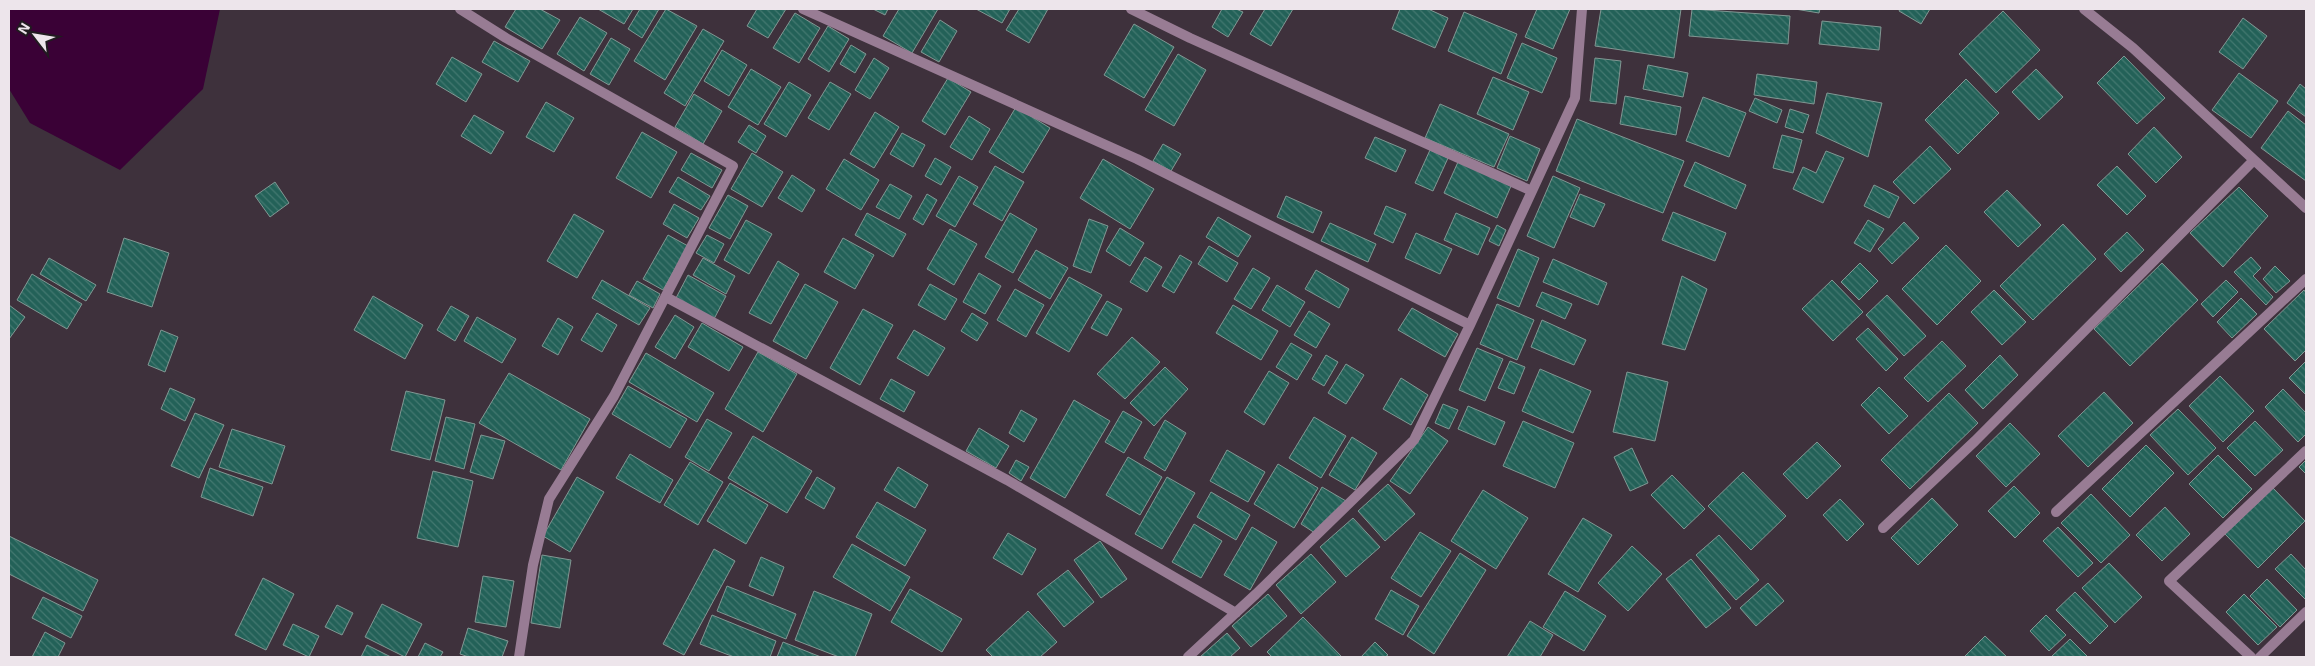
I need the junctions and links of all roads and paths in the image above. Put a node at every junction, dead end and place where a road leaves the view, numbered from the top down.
1 (460, 9) edge
2 (803, 9) edge
3 (1131, 9) edge
4 (1582, 9) edge
5 (2084, 9) edge
6 (2254, 160) junction
7 (1532, 191) junction
8 (2306, 208) edge
9 (2306, 279) edge
10 (666, 297) junction
11 (1470, 325) junction
12 (2306, 451) edge
13 (2056, 512) dead end
14 (1883, 528) dead end
15 (2306, 612) edge
16 (1236, 613) junction
17 (519, 657) edge
18 (1188, 657) edge
19 (2251, 657) edge
20 (2260, 657) edge

1 - 10 street
2 - 11 street
3 - 7 street
4 - 7 street
5 - 6 street
6 - 8 street
6 - 14 street
7 - 11 street
9 - 13 street
10 - 16 street
10 - 17 street
11 - 16 street
12 - 19 street
15 - 20 street
16 - 18 street

